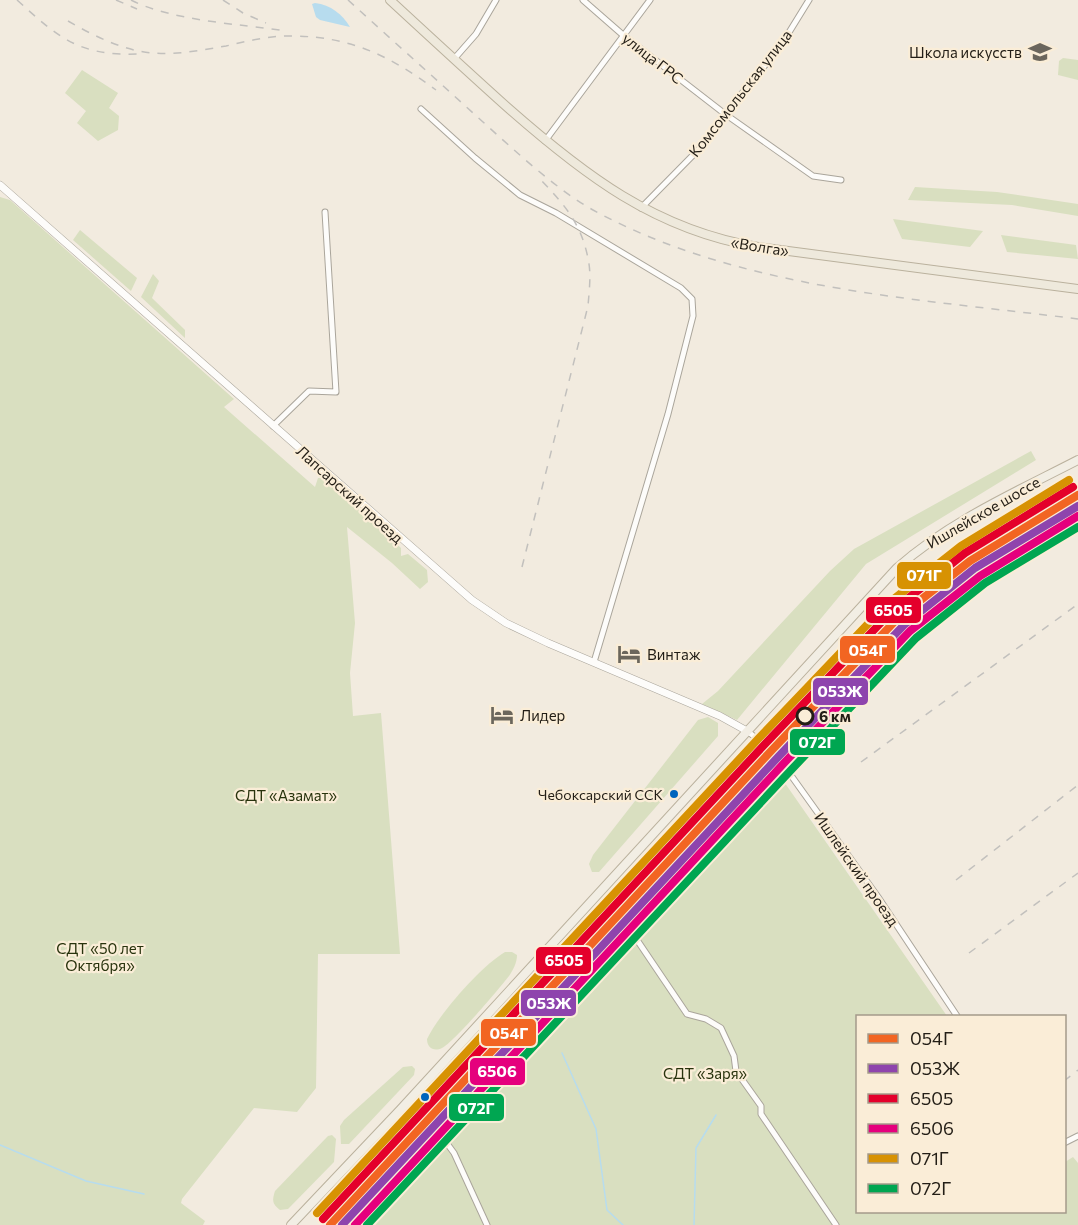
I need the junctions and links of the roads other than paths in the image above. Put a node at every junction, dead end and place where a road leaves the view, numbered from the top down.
1 (390, 0) edge
2 (496, 0) edge
3 (583, 0) edge
4 (650, 0) edge
5 (809, 0) edge
6 (623, 35) junction
7 (454, 59) junction
8 (421, 109) dead end
9 (725, 114) junction
10 (545, 141) junction
11 (841, 180) dead end
12 (0, 184) edge
13 (641, 208) junction
14 (325, 212) dead end
15 (1078, 289) edge
16 (273, 426) junction
17 (1078, 459) edge
18 (594, 662) junction
19 (747, 731) junction
20 (782, 763) junction
21 (631, 931) junction
22 (956, 1015) edge
23 (440, 1134) junction
24 (291, 1225) edge
25 (352, 1225) edge
26 (487, 1225) edge
27 (836, 1225) edge

1 - 7 highway, «Волга»
2 - 7 street
3 - 6 street, улица ГРС
4 - 6 street
5 - 9 street, Комсомольская улица
6 - 9 street, улица ГРС
6 - 10 street
7 - 10 highway, «Волга»
8 - 18 street
9 - 11 street, улица ГРС
9 - 13 street, Комсомольская улица
10 - 13 highway, «Волга»
12 - 16 street, Лапсарский проезд
13 - 15 highway, «Волга»
14 - 16 street
16 - 18 street, Лапсарский проезд
17 - 19 main road, Ишлейское шоссе
18 - 19 street, Лапсарский проезд
19 - 20 street, Ишлейский проезд
19 - 24 main road, Ишлейское шоссе
20 - 21 street
20 - 22 street, Ишлейский проезд
21 - 23 street
21 - 27 street
23 - 25 street
23 - 26 street

